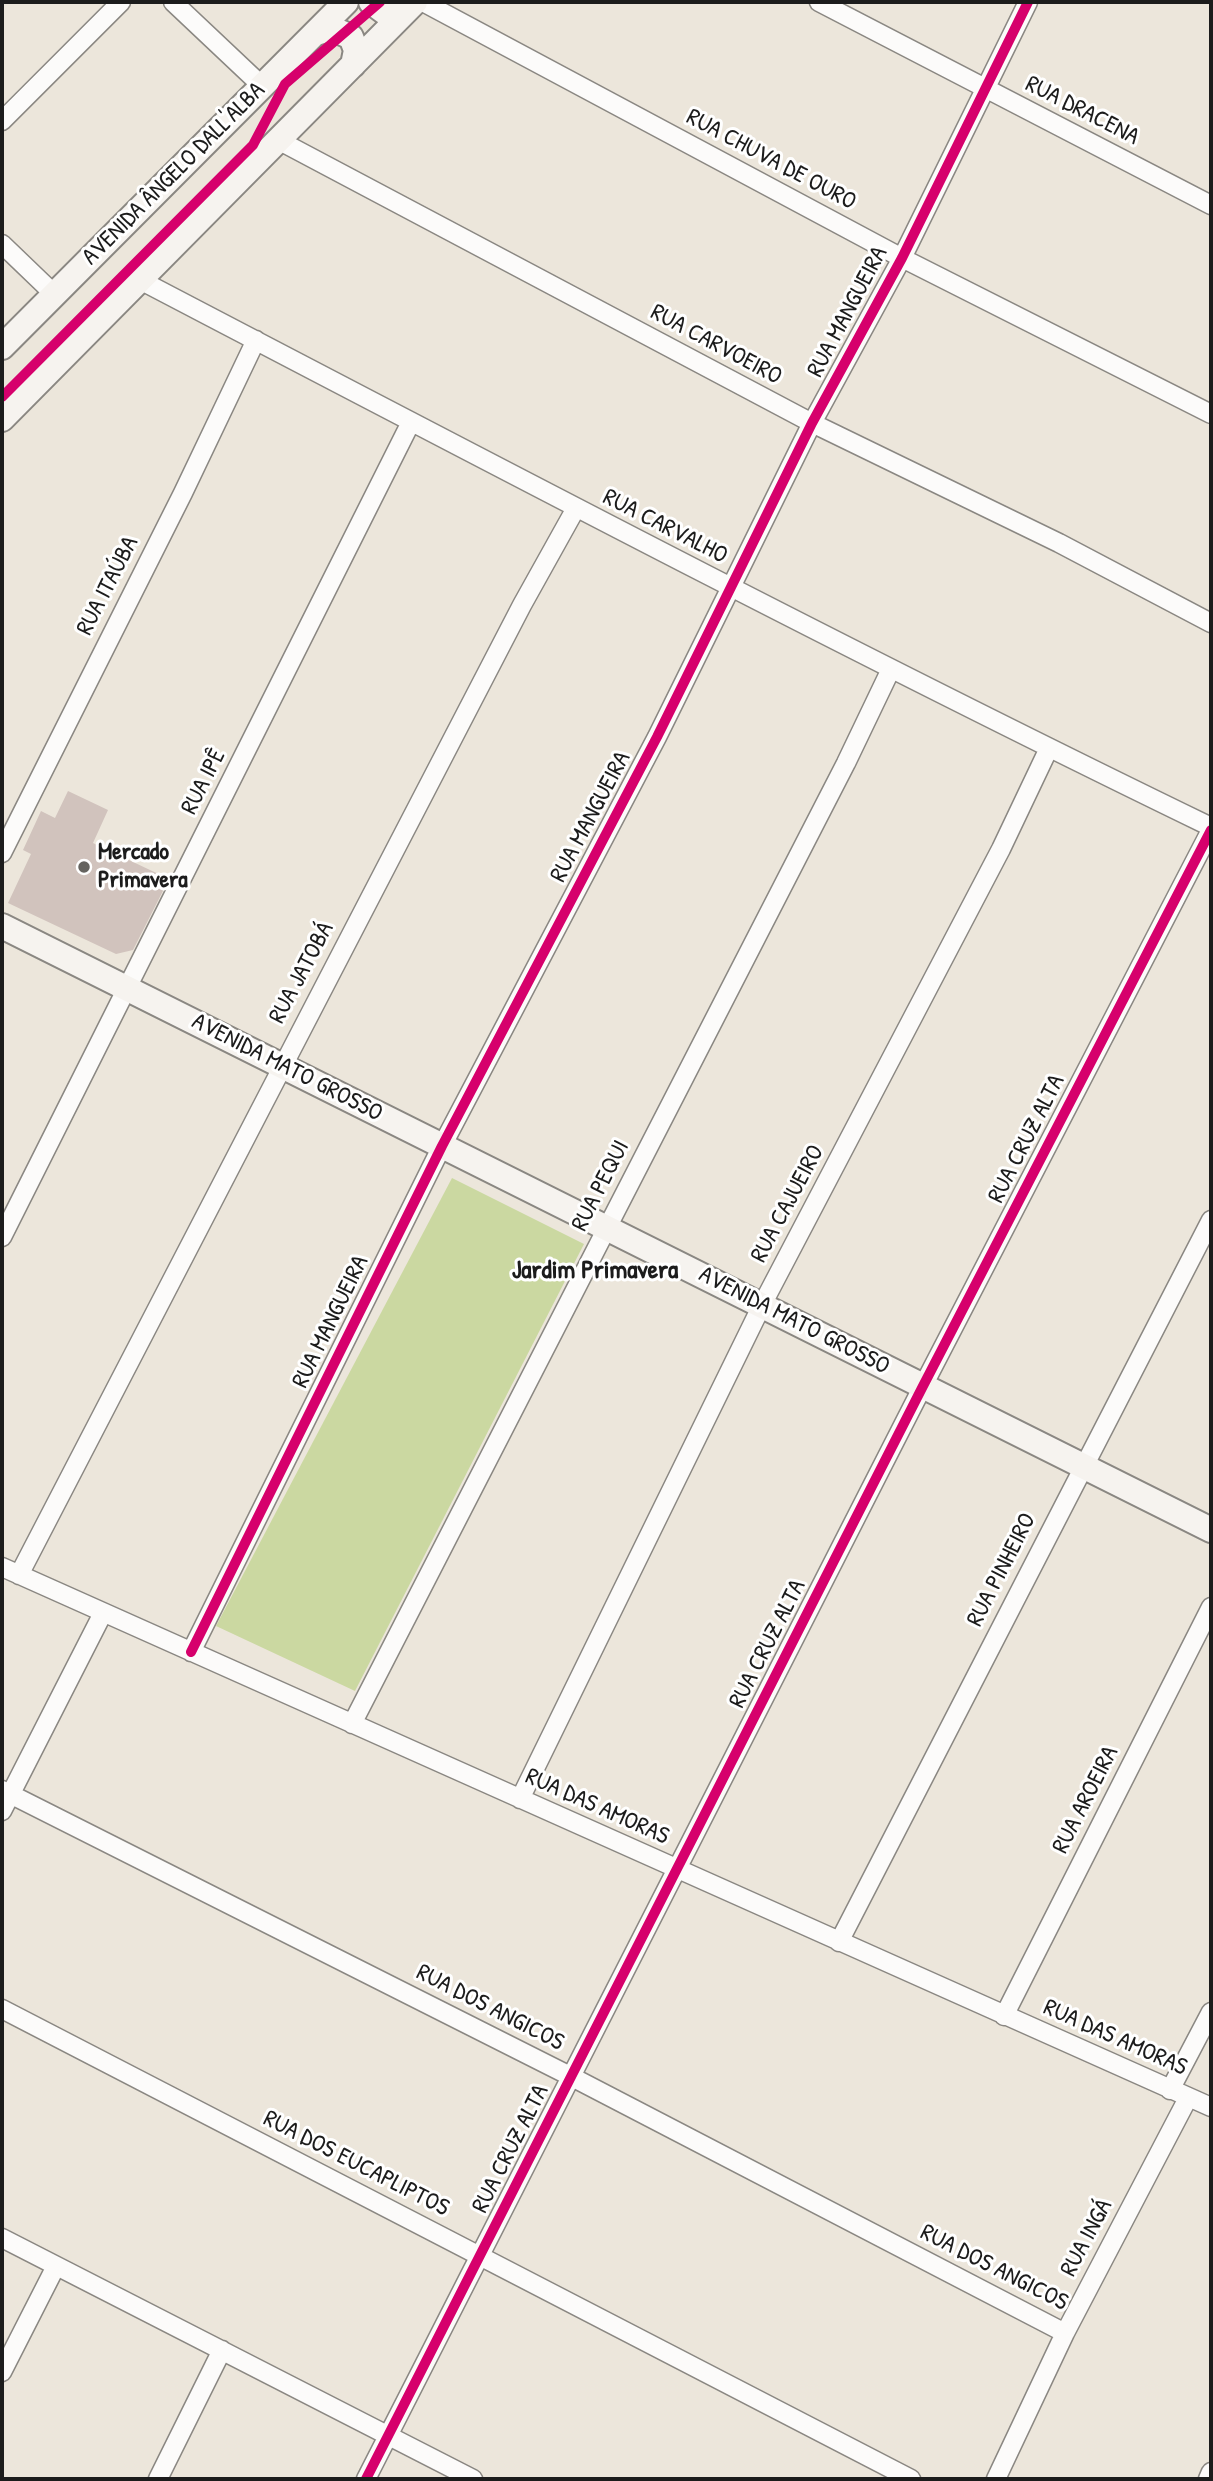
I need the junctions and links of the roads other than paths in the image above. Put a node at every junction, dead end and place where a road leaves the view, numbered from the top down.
1 (121, 2) edge
2 (173, 2) edge
3 (346, 2) edge
4 (371, 2) edge
5 (819, 2) edge
6 (1028, 2) edge
7 (414, 5) edge
8 (316, 33) junction
9 (354, 65) junction
10 (262, 86) junction
11 (984, 87) junction
12 (2, 121) edge
13 (278, 139) junction
14 (1211, 205) edge
15 (2, 244) edge
16 (902, 258) junction
17 (138, 279) junction
18 (54, 294) junction
19 (256, 340) junction
20 (2, 347) edge
21 (1211, 414) edge
22 (4, 419) edge
23 (411, 422) junction
24 (812, 423) junction
25 (576, 508) junction
26 (732, 589) junction
27 (1211, 623) edge
28 (891, 669) junction
29 (1049, 748) junction
30 (1211, 828) edge
31 (2, 853) edge
32 (2, 926) edge
33 (128, 989) junction
34 (282, 1065) junction
35 (442, 1146) junction
36 (1211, 1220) edge
37 (608, 1228) junction
38 (2, 1237) edge
39 (762, 1305) junction
40 (923, 1386) junction
41 (1083, 1465) junction
42 (1211, 1530) edge
43 (2, 1567) edge
44 (19, 1575) junction
45 (1211, 1606) edge
46 (103, 1613) junction
47 (191, 1652) junction
48 (352, 1724) junction
49 (6, 1792) edge
50 (520, 1799) junction
51 (2, 1811) edge
52 (676, 1869) junction
53 (839, 1942) junction
54 (2, 2008) edge
55 (1211, 2012) edge
56 (1004, 2016) junction
57 (572, 2077) junction
58 (1170, 2090) junction
59 (1188, 2098) junction
60 (1211, 2107) edge
61 (2, 2238) edge
62 (480, 2256) junction
63 (56, 2266) junction
64 (1065, 2333) junction
65 (222, 2350) junction
66 (2, 2372) edge
67 (388, 2435) junction
68 (1211, 2472) edge
69 (158, 2479) edge
70 (366, 2479) edge
71 (473, 2479) edge
72 (911, 2479) edge
73 (996, 2479) edge
74 (1208, 2479) edge

1 - 12 street
2 - 10 street
3 - 8 street, AVENIDA ÂNGELO DALL'ALBA
4 - 7 street
5 - 11 street, RUA DRACENA
6 - 11 street, RUA MANGUEIRA
7 - 9 street, AVENIDA ÂNGELO DALL'ALBA
7 - 16 street, RUA CHUVA DE OURO
8 - 9 street
8 - 10 street, AVENIDA ÂNGELO DALL'ALBA
9 - 13 street, AVENIDA ÂNGELO DALL'ALBA
10 - 18 street, AVENIDA ÂNGELO DALL'ALBA
11 - 14 street, RUA DRACENA
11 - 16 street, RUA MANGUEIRA
13 - 17 street, AVENIDA ÂNGELO DALL'ALBA
13 - 24 street, RUA CARVOEIRO
15 - 18 street
16 - 21 street, RUA CHUVA DE OURO
16 - 24 street, RUA MANGUEIRA
17 - 19 street, RUA CARVALHO
17 - 22 street, AVENIDA ÂNGELO DALL'ALBA
18 - 20 street, AVENIDA ÂNGELO DALL'ALBA
19 - 23 street, RUA CARVALHO
19 - 31 street, RUA ITAÚBA
23 - 25 street, RUA CARVALHO
23 - 33 street, RUA IPÊ
24 - 26 street, RUA MANGUEIRA
24 - 27 street, RUA CARVOEIRO
25 - 26 street, RUA CARVALHO
25 - 34 street, RUA JATOBÁ
26 - 28 street, RUA CARVALHO
26 - 35 street, RUA MANGUEIRA
28 - 29 street, RUA CARVALHO
28 - 37 street, RUA PEQUI
29 - 30 street, RUA CARVALHO
29 - 39 street, RUA CAJUEIRO
30 - 40 street, RUA CRUZ ALTA
32 - 33 street, AVENIDA MATO GROSSO
33 - 34 street, AVENIDA MATO GROSSO
33 - 38 street, RUA IPÊ
34 - 35 street, AVENIDA MATO GROSSO
34 - 44 street, RUA JATOBÁ
35 - 37 street, AVENIDA MATO GROSSO
35 - 47 street, RUA MANGUEIRA
36 - 41 street, RUA PINHEIRO
37 - 39 street, AVENIDA MATO GROSSO
37 - 48 street, RUA PEQUI
39 - 40 street, AVENIDA MATO GROSSO
39 - 50 street, RUA CAJUEIRO
40 - 41 street, AVENIDA MATO GROSSO
40 - 52 street, RUA CRUZ ALTA
41 - 42 street, AVENIDA MATO GROSSO
41 - 53 street, RUA PINHEIRO
43 - 44 street, RUA DAS AMORAS
44 - 46 street, RUA DAS AMORAS
45 - 56 street, RUA AROEIRA
46 - 47 street, RUA DAS AMORAS
46 - 49 street
47 - 48 street, RUA DAS AMORAS
48 - 50 street, RUA DAS AMORAS
49 - 51 street
49 - 57 street, RUA DOS ANGICOS
50 - 52 street, RUA DAS AMORAS
52 - 53 street, RUA DAS AMORAS
52 - 57 street, RUA CRUZ ALTA
53 - 56 street, RUA DAS AMORAS
54 - 62 street, RUA DOS EUCAPLIPTOS
55 - 58 street
56 - 58 street, RUA DAS AMORAS
57 - 62 street, RUA CRUZ ALTA
57 - 64 street, RUA DOS ANGICOS
58 - 59 street, RUA DAS AMORAS
59 - 60 street, RUA DAS AMORAS
59 - 64 street, RUA INGÁ
61 - 63 street
62 - 67 street, RUA CRUZ ALTA
62 - 72 street, RUA DOS EUCAPLIPTOS
63 - 65 street
63 - 66 street
64 - 73 street, RUA INGÁ
65 - 67 street
65 - 69 street
67 - 70 street, RUA CRUZ ALTA
67 - 71 street
68 - 74 street

